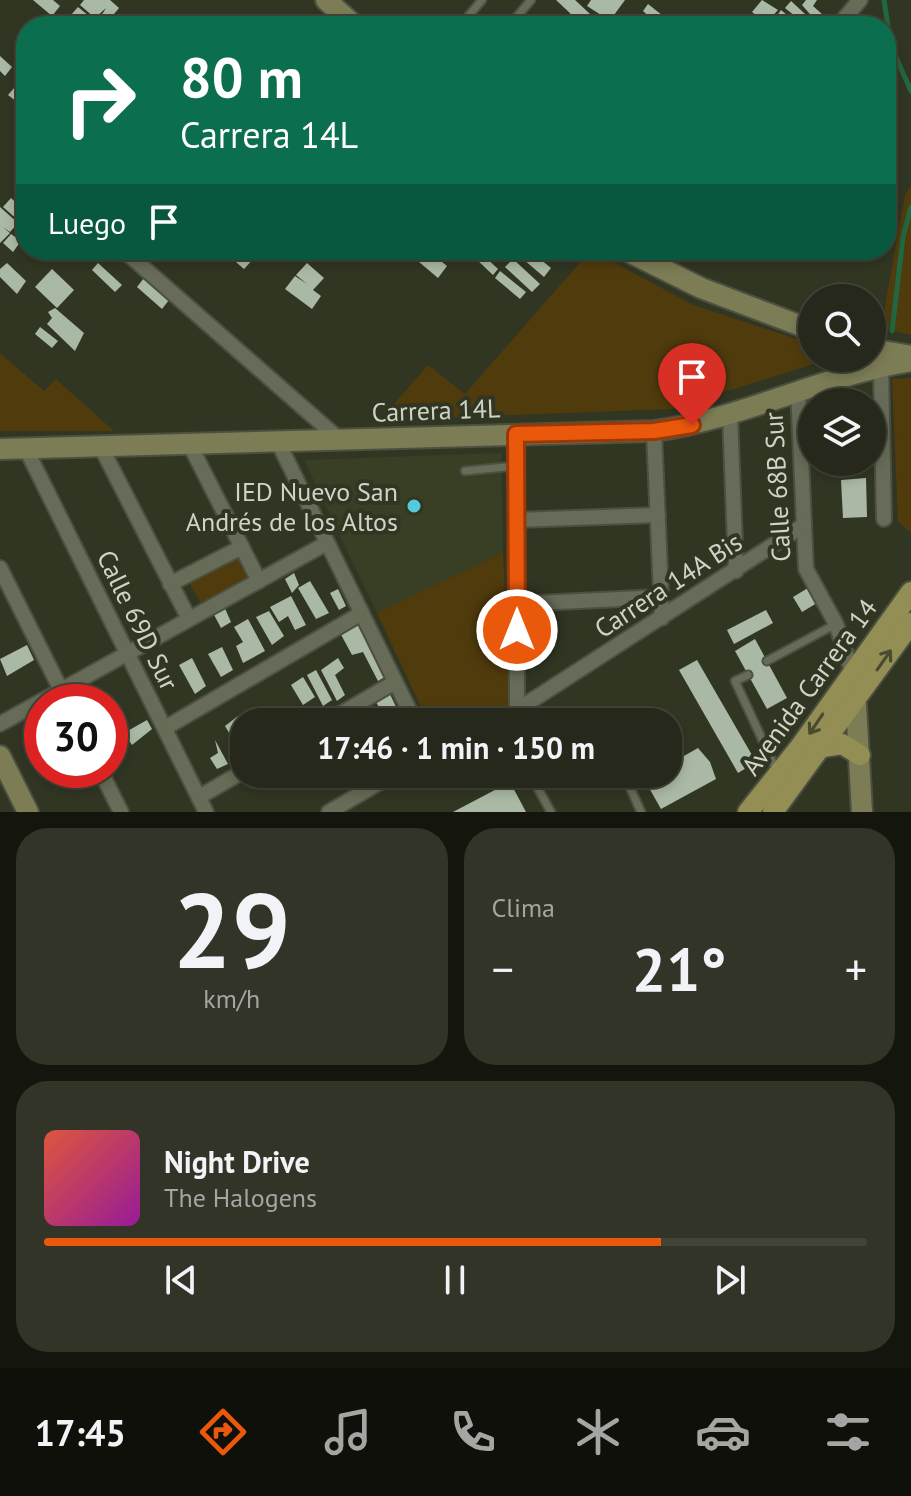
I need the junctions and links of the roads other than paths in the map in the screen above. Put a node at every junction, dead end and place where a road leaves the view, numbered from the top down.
1 (326, 0) edge
2 (482, 0) edge
3 (531, 0) edge
4 (860, 0) edge
5 (344, 16) edge
6 (468, 16) edge
7 (517, 16) edge
8 (846, 16) edge
9 (135, 260) edge
10 (651, 260) edge
11 (798, 325) edge
12 (911, 359) edge
13 (886, 360) edge
14 (842, 372) edge
15 (874, 372) edge
16 (801, 388) edge
17 (798, 389) edge
18 (730, 414) junction
19 (654, 431) junction
20 (516, 434) junction
21 (339, 439) junction
22 (278, 442) junction
23 (190, 445) junction
24 (101, 447) junction
25 (0, 449) edge
26 (26, 449) junction
27 (516, 466) junction
28 (465, 471) dead end
29 (802, 476) edge
30 (658, 515) junction
31 (884, 519) dead end
32 (516, 520) junction
33 (804, 525) junction
34 (327, 543) junction
35 (242, 547) junction
36 (0, 568) edge
37 (736, 571) junction
38 (259, 581) junction
39 (170, 584) junction
40 (911, 592) edge
41 (661, 597) junction
42 (517, 604) junction
43 (362, 613) junction
44 (188, 617) junction
45 (662, 618) junction
46 (911, 623) edge
47 (836, 624) junction
48 (128, 654) junction
49 (767, 661) dead end
50 (852, 671) junction
51 (748, 675) dead end
52 (395, 682) junction
53 (58, 684) edge
54 (82, 684) edge
55 (858, 698) junction
56 (351, 708) edge
57 (408, 708) edge
58 (24, 714) edge
59 (0, 724) edge
60 (165, 728) junction
61 (823, 747) junction
62 (860, 755) junction
63 (0, 756) edge
64 (779, 775) junction
65 (230, 779) edge
66 (109, 788) edge
67 (370, 788) edge
68 (538, 788) edge
69 (630, 788) edge
70 (199, 797) junction
71 (28, 812) edge
72 (121, 812) edge
73 (206, 812) edge
74 (329, 812) edge
75 (551, 812) edge
76 (641, 812) edge
77 (748, 812) edge
78 (773, 812) edge
79 (862, 812) edge

1 - 5 street
2 - 6 lane
3 - 7 lane
4 - 8 street
9 - 21 street
10 - 11 street
12 - 13 street
14 - 16 street, Carrera 14L
15 - 31 street
17 - 18 street, Carrera 14L
18 - 19 street, Carrera 14L
18 - 37 street
19 - 20 street, Carrera 14L
19 - 30 street
20 - 21 street, Carrera 14L
20 - 27 street
21 - 22 street, Carrera 14L
22 - 23 street, Carrera 14L
22 - 34 street
23 - 24 street, Carrera 14L
23 - 35 street
24 - 26 street, Carrera 14L
24 - 39 street
25 - 26 street, Carrera 14L
26 - 48 street, Calle 69D Sur
27 - 28 lane
27 - 32 street
29 - 33 street, Calle 68B Sur
30 - 32 street
30 - 41 street
32 - 42 street
33 - 37 street, Carrera 14A Bis
33 - 47 street, Calle 68B Sur
34 - 38 street
34 - 43 street
35 - 38 street
35 - 39 street
36 - 53 street
37 - 45 street, Carrera 14A Bis
38 - 44 street
39 - 44 street
40 - 50 main road, Avenida Carrera 14
41 - 42 street
41 - 45 street
42 - 45 street, Carrera 14A Bis
43 - 52 street
43 - 60 street
44 - 48 street
55 -> 46 main road, Avenida Carrera 14
47 - 49 lane
47 - 50 street, Calle 68B Sur
48 - 54 street
48 - 60 street, Calle 69D Sur
50 - 55 street, Calle 68B Sur
50 -> 64 main road, Avenida Carrera 14
51 - 64 lane
52 - 56 street
52 - 57 street
55 - 61 main road, Avenida Carrera 14
55 - 62 street, Calle 68B Sur
58 - 59 street
60 - 70 street, Calle 69D Sur
61 - 62 main road
61 - 78 main road, Avenida Carrera 14
62 - 79 street, Calle 68B Sur
63 - 71 street
64 - 77 main road, Avenida Carrera 14
65 - 70 street
66 - 72 street
67 - 74 street
68 - 75 lane
69 - 76 lane
70 - 73 street, Calle 69D Sur

